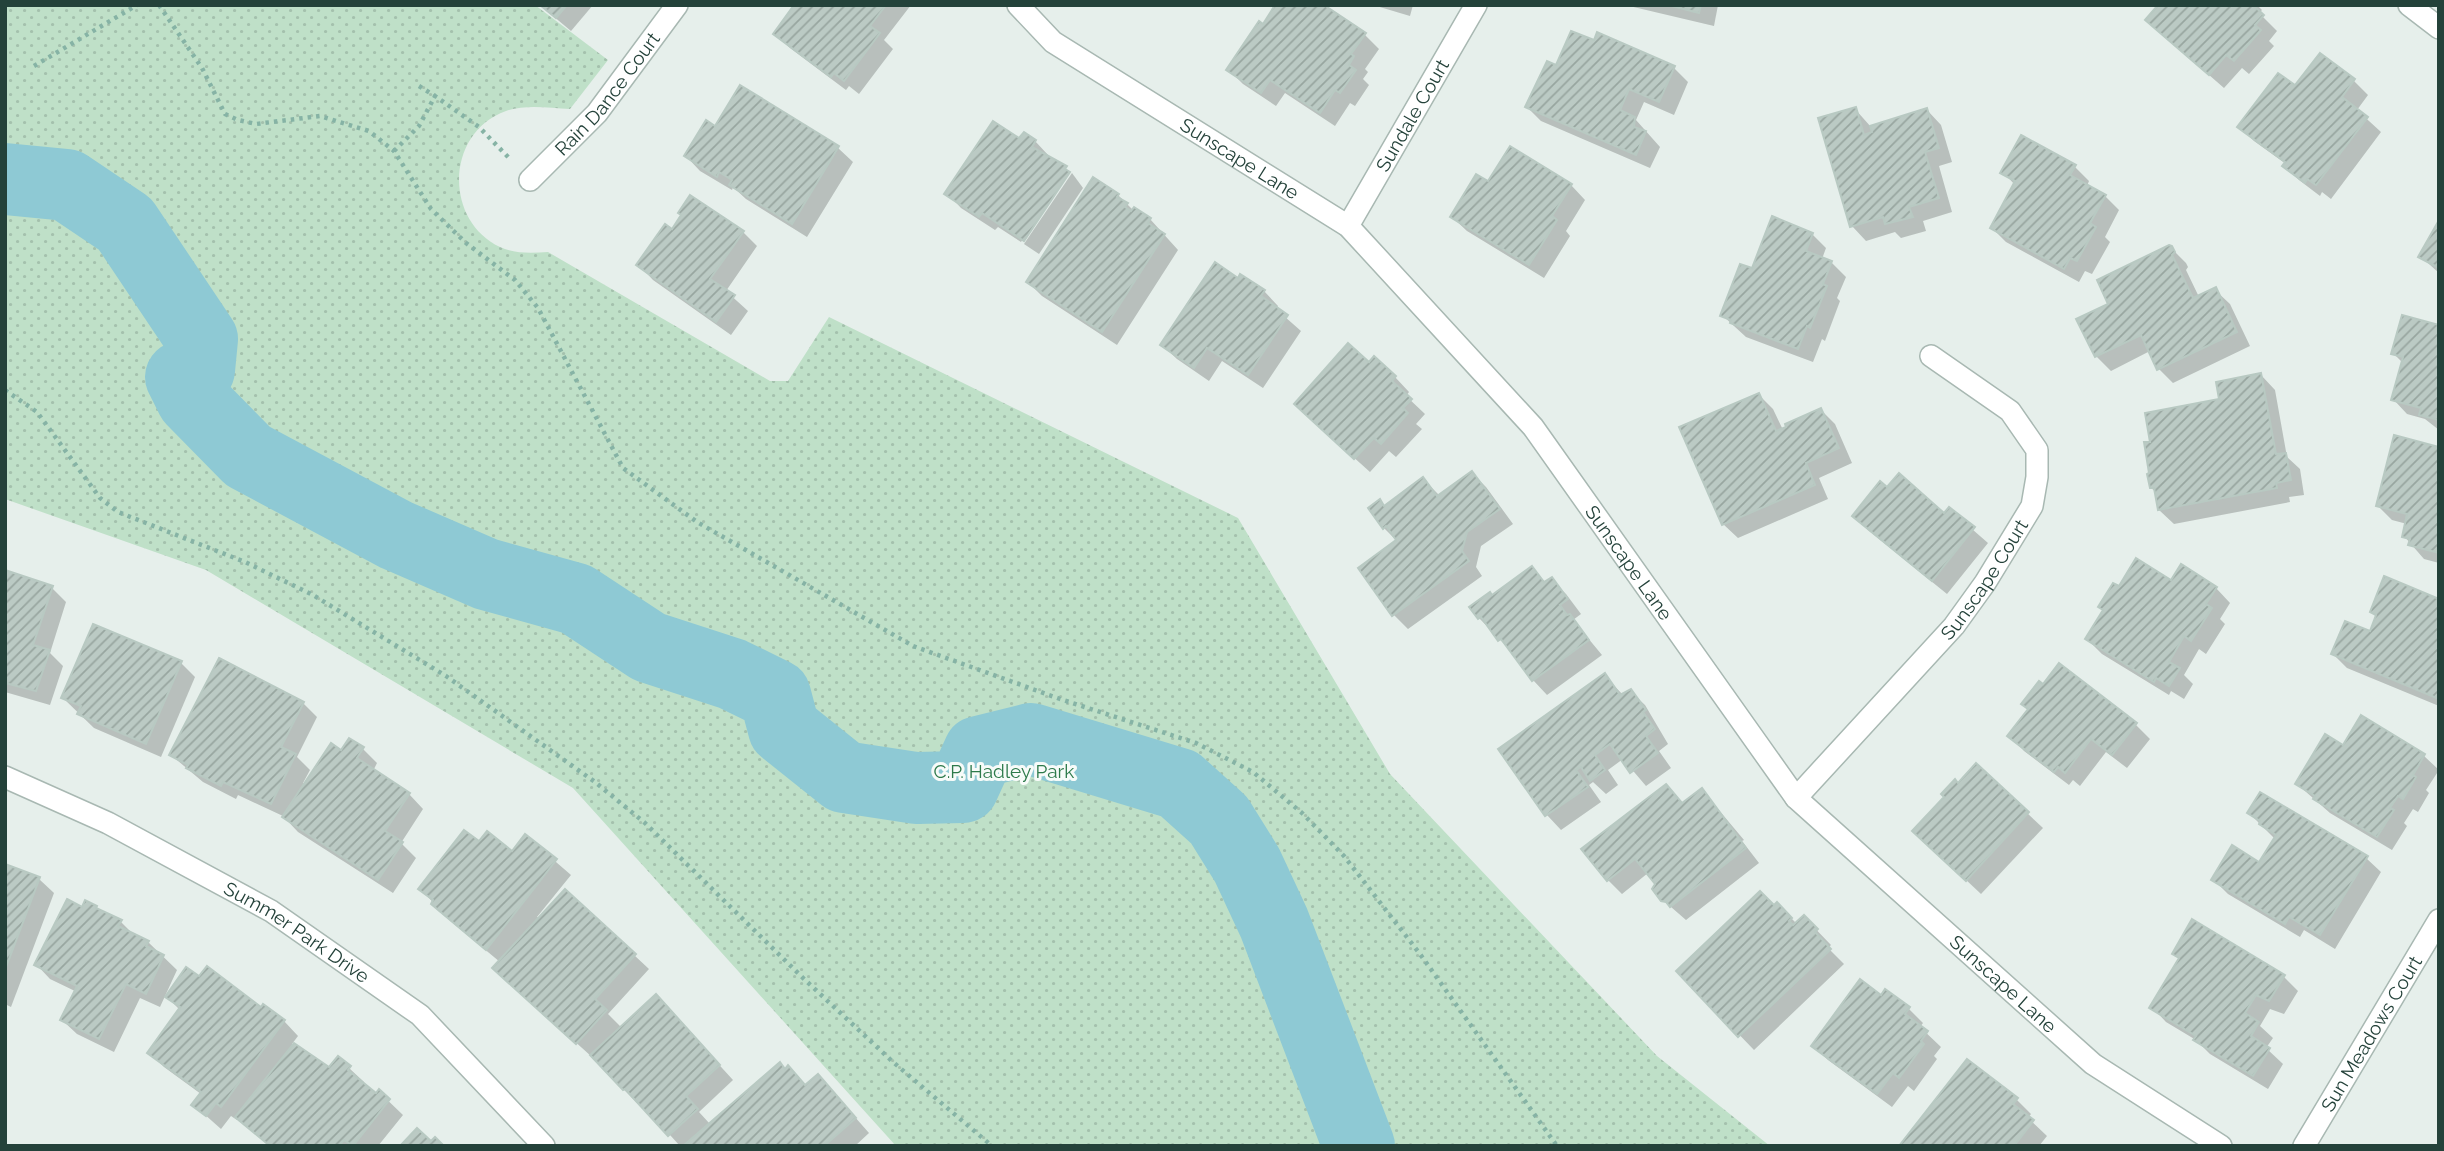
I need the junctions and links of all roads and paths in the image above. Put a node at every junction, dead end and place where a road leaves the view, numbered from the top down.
1 (137, 5) edge
2 (159, 5) edge
3 (677, 5) edge
4 (1018, 5) edge
5 (1476, 5) edge
6 (2409, 5) edge
7 (2439, 28) edge
8 (34, 66) dead end
9 (419, 86) dead end
10 (435, 96) junction
11 (394, 151) junction
12 (530, 180) joint
13 (1348, 226) junction
14 (1931, 356) dead end
15 (5, 390) edge
16 (5, 777) edge
17 (1796, 798) junction
18 (2439, 920) edge
19 (544, 1146) edge
20 (992, 1146) edge
21 (1558, 1146) edge
22 (2221, 1146) edge
23 (2304, 1146) edge

1 - 8 path
2 - 11 path
3 - 12 street, Rain Dance Court
4 - 13 street, Sunscape Lane
5 - 13 street, Sundale Court
6 - 7 street
9 - 10 path
10 - 11 path
10 - 12 path
11 - 21 path
13 - 17 street, Sunscape Lane
14 - 17 street, Sunscape Court
15 - 20 path
16 - 19 street, Summer Park Drive
17 - 22 street, Sunscape Lane
18 - 23 street, Sun Meadows Court

